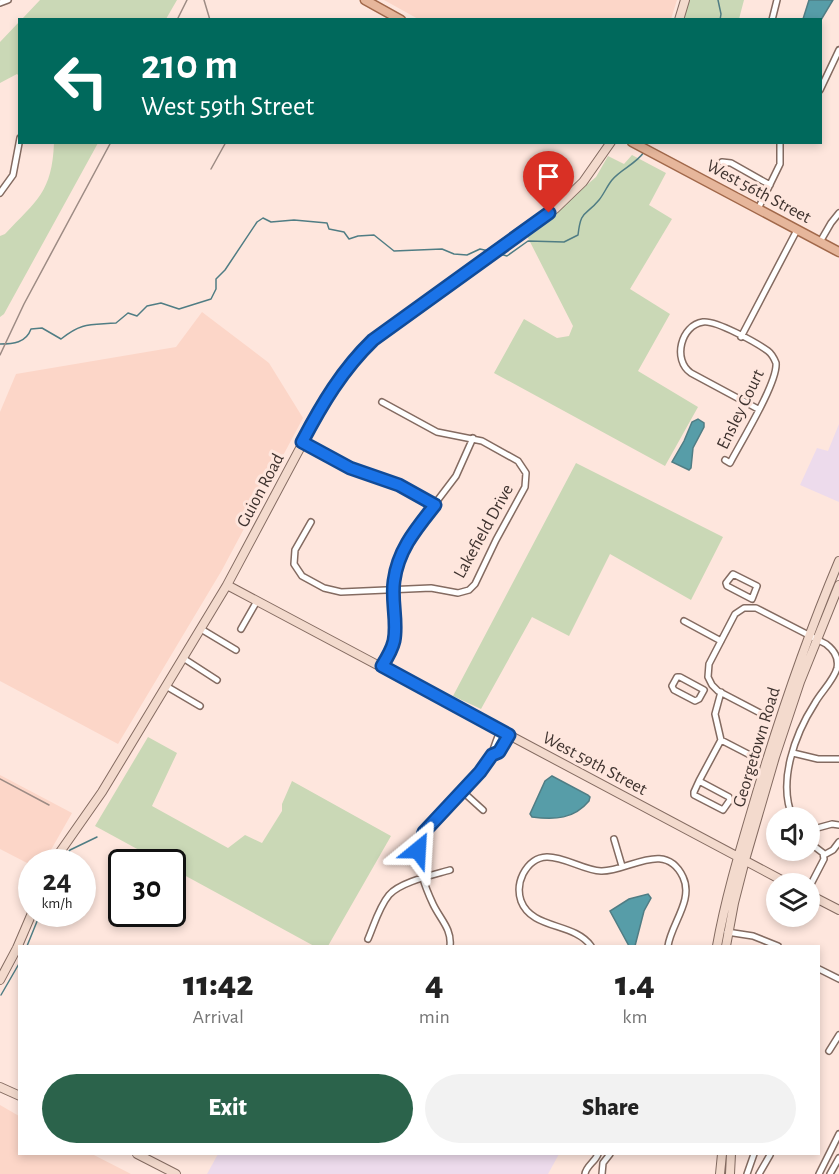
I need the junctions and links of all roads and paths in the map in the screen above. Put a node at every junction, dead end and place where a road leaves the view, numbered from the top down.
1 (8, 0) edge
2 (365, 0) edge
3 (685, 0) edge
4 (777, 0) edge
5 (0, 3) edge
6 (397, 18) edge
7 (680, 18) edge
8 (772, 18) edge
9 (839, 50) edge
10 (822, 86) edge
11 (19, 144) edge
12 (610, 144) edge
13 (635, 144) edge
14 (780, 144) edge
15 (722, 162) dead end
16 (770, 185) junction
17 (0, 193) edge
18 (758, 208) junction
19 (839, 213) edge
20 (797, 230) junction
21 (820, 242) junction
22 (839, 252) edge
23 (741, 337) junction
24 (382, 402) dead end
25 (758, 409) junction
26 (473, 438) junction
27 (302, 442) junction
28 (725, 460) dead end
29 (435, 505) junction
30 (311, 522) dead end
31 (839, 561) edge
32 (227, 585) junction
33 (839, 585) edge
34 (393, 590) junction
35 (752, 599) junction
36 (257, 601) junction
37 (752, 607) junction
38 (684, 621) dead end
39 (201, 629) junction
40 (241, 629) dead end
41 (813, 637) junction
42 (721, 641) junction
43 (237, 650) dead end
44 (183, 658) junction
45 (382, 666) junction
46 (218, 680) dead end
47 (712, 685) junction
48 (166, 686) junction
49 (704, 690) junction
50 (721, 692) junction
51 (200, 706) dead end
52 (764, 715) dead end
53 (501, 730) junction
54 (509, 735) junction
55 (721, 740) junction
56 (793, 753) junction
57 (492, 755) junction
58 (750, 755) dead end
59 (839, 759) edge
60 (699, 781) junction
61 (462, 790) junction
62 (790, 807) edge
63 (483, 810) dead end
64 (839, 825) edge
65 (820, 827) edge
66 (614, 839) dead end
67 (839, 842) edge
68 (61, 849) edge
69 (820, 852) edge
70 (824, 855) junction
71 (742, 858) junction
72 (622, 866) junction
73 (450, 870) dead end
74 (769, 873) edge
75 (817, 873) edge
76 (424, 878) junction
77 (820, 900) edge
78 (839, 910) edge
79 (26, 927) edge
80 (724, 931) junction
81 (368, 939) dead end
82 (18, 945) edge
83 (450, 945) edge
84 (590, 945) edge
85 (668, 945) edge
86 (717, 945) edge
87 (726, 945) edge
88 (776, 945) edge
89 (18, 946) edge
90 (820, 970) edge
91 (839, 979) edge
92 (0, 980) edge
93 (839, 1036) edge
94 (829, 1051) dead end
95 (0, 1087) edge
96 (18, 1095) edge
97 (839, 1134) edge
98 (139, 1155) edge
99 (598, 1155) edge
100 (609, 1155) edge
101 (722, 1155) edge
102 (731, 1155) edge
103 (754, 1155) edge
104 (770, 1155) edge
105 (839, 1158) edge
106 (177, 1174) edge
107 (585, 1174) edge
108 (602, 1174) edge
109 (720, 1174) edge
110 (729, 1174) edge
111 (747, 1174) edge
112 (759, 1174) edge
113 (819, 1174) edge
114 (830, 1174) edge

1 - 5 street
2 - 6 main road
3 - 7 street
4 - 8 street
9 - 10 street
11 - 17 street
12 - 27 street, Guion Road
13 - 18 main road, West 56th Street
14 - 16 street
15 - 16 street
16 - 18 street
18 - 20 main road, West 56th Street
19 - 21 street
20 - 21 main road, West 56th Street
20 - 23 street
21 - 22 main road, West 56th Street
23 - 25 street, Ensley Court
23 - 25 street
24 - 26 street
25 - 28 street, Ensley Court
26 - 29 street
26 - 34 street, Lakefield Drive
27 - 29 street
27 - 32 street, Guion Road
29 - 34 street
30 - 34 street
31 - 41 street, Georgetown Road
32 - 36 street, West 59th Street
32 - 39 street, Guion Road
33 - 41 street, Georgetown Road
34 - 45 street
35 - 35 street
35 - 37 street
36 - 40 street
36 - 45 street, West 59th Street
37 - 41 street
37 - 42 street
38 - 42 street
39 - 43 street
39 - 44 street, Guion Road
41 - 56 street
41 - 71 street, Georgetown Road
42 - 47 street
44 - 46 street
44 - 48 street, Guion Road
45 - 53 street, West 59th Street
47 - 49 street
47 - 50 street
48 - 51 street
48 - 68 street, Guion Road
49 - 49 street
50 - 52 street
50 - 55 street
53 - 54 street, West 59th Street
53 - 57 street
54 - 57 street
54 - 71 street, West 59th Street
55 - 58 street
55 - 60 street
56 - 59 street
56 - 62 street
57 - 61 street
60 - 60 street
61 - 63 street
61 - 76 street
64 - 65 street
66 - 72 street
67 - 70 street
69 - 70 street
70 - 75 street
71 - 74 street, West 59th Street
71 - 80 street, Georgetown Road
72 - 84 street
72 - 85 street
73 - 76 street
76 - 81 street
76 - 83 street
77 - 78 street
79 - 82 street
80 - 86 street, Georgetown Road
80 - 87 street, Georgetown Road
80 - 88 street
89 - 92 street
90 - 91 street
93 - 94 street
95 - 96 street
97 - 113 street
98 - 106 street
99 - 107 street
100 - 108 street
101 - 109 street
102 - 110 street
103 - 111 street
104 - 112 street
105 - 114 street

